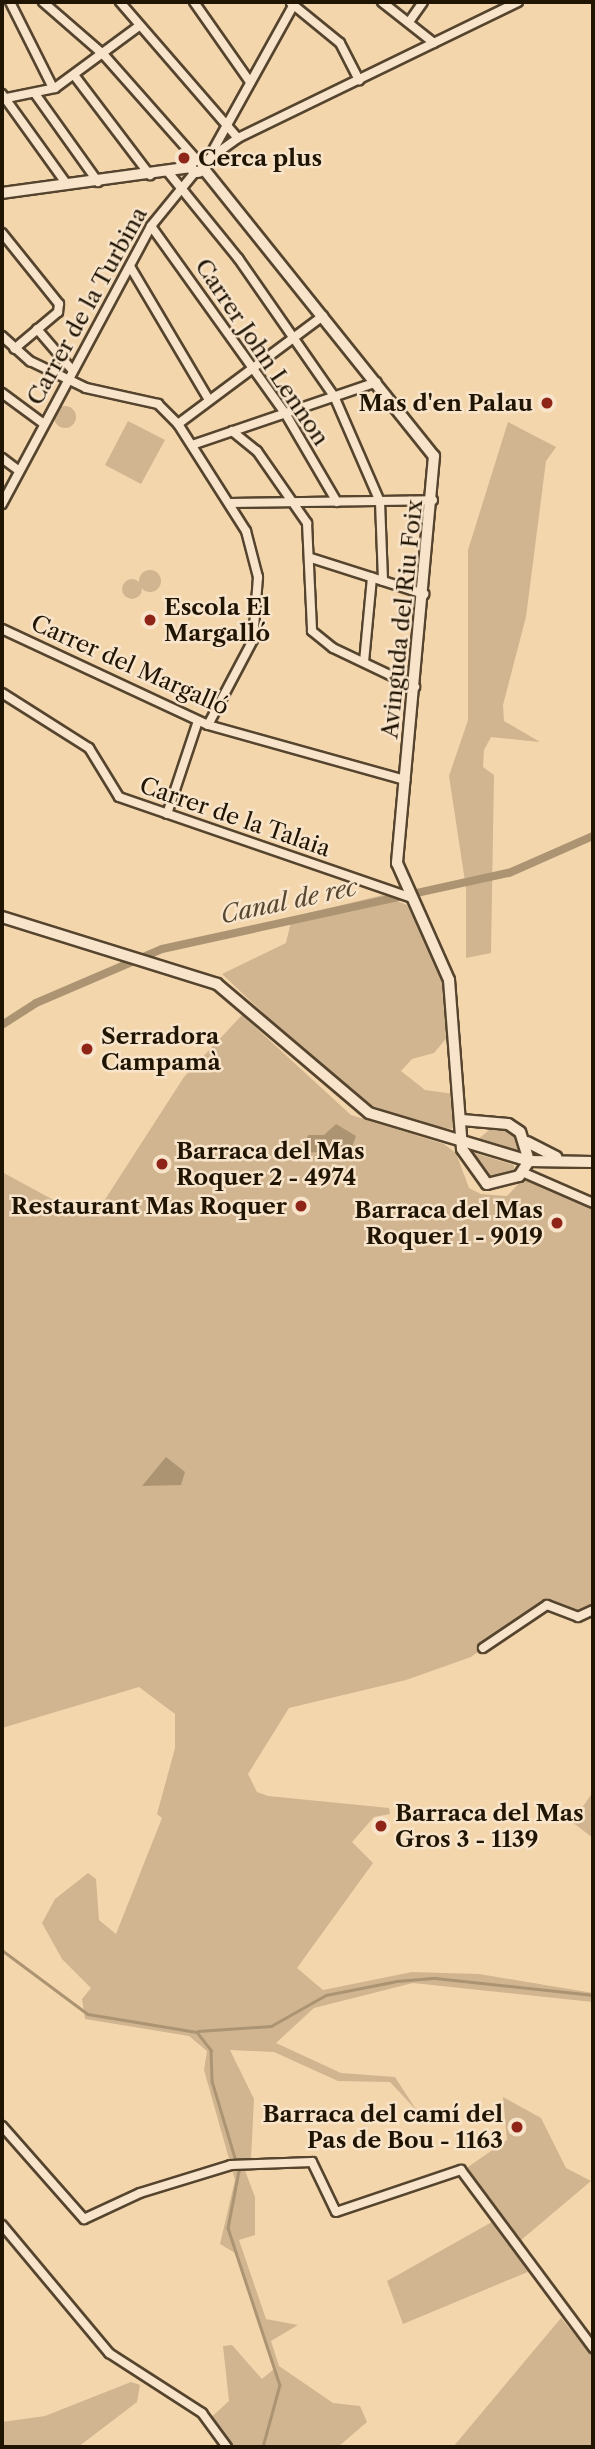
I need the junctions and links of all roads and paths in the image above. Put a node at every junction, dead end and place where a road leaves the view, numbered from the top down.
1 (10, 2) edge
2 (43, 2) edge
3 (120, 2) edge
4 (194, 2) edge
5 (382, 2) edge
6 (423, 2) edge
7 (518, 2) edge
8 (293, 3) edge
9 (409, 22) junction
10 (139, 26) junction
11 (434, 43) junction
12 (104, 55) junction
13 (74, 75) junction
14 (359, 80) junction
15 (250, 82) junction
16 (53, 88) junction
17 (36, 95) junction
18 (3, 97) edge
19 (224, 129) junction
20 (238, 138) junction
21 (197, 166) junction
22 (172, 172) junction
23 (150, 175) junction
24 (66, 183) junction
25 (98, 183) junction
26 (178, 186) junction
27 (2, 193) edge
28 (151, 226) junction
29 (2, 233) edge
30 (131, 268) junction
31 (323, 316) junction
32 (37, 329) junction
33 (2, 336) edge
34 (293, 339) junction
35 (14, 349) junction
36 (251, 370) junction
37 (71, 375) junction
38 (377, 382) junction
39 (2, 393) edge
40 (334, 397) junction
41 (209, 401) junction
42 (285, 413) junction
43 (44, 424) junction
44 (178, 424) junction
45 (232, 431) junction
46 (192, 445) junction
47 (2, 458) edge
48 (19, 471) junction
49 (433, 500) junction
50 (337, 502) junction
51 (380, 502) junction
52 (229, 503) junction
53 (2, 504) edge
54 (293, 504) junction
55 (312, 558) junction
56 (372, 578) junction
57 (383, 581) junction
58 (424, 594) junction
59 (2, 629) edge
60 (364, 662) junction
61 (415, 687) junction
62 (2, 693) edge
63 (198, 721) junction
64 (208, 725) junction
65 (405, 780) junction
66 (167, 814) junction
67 (412, 898) junction
68 (2, 917) edge
69 (462, 1120) junction
70 (482, 1126) junction
71 (525, 1138) junction
72 (463, 1142) junction
73 (528, 1161) junction
74 (574, 1161) junction
75 (593, 1162) edge
76 (522, 1172) junction
77 (593, 1203) edge
78 (593, 1610) edge
79 (483, 1648) dead end
80 (2, 2126) edge
81 (2, 2225) edge
82 (593, 2348) edge
83 (227, 2447) edge

1 - 16 street
2 - 12 street
3 - 10 street
4 - 15 street
5 - 9 street
6 - 9 street
7 - 11 street
8 - 14 street
8 - 15 street
9 - 11 street
10 - 12 street
10 - 19 street
11 - 14 street
12 - 13 street
12 - 21 street
13 - 16 street
13 - 23 street
14 - 20 street
15 - 19 street
16 - 17 street
17 - 18 street
17 - 25 street
18 - 24 street
19 - 20 street
19 - 21 street
20 - 21 street
21 - 22 street
21 - 26 street, Carrer de la Turbina
21 - 31 street, Avinguda del Riu Foix
22 - 23 street
22 - 26 street
23 - 25 street
24 - 25 street
24 - 27 street
26 - 28 street, Carrer de la Turbina
26 - 34 street
28 - 30 street, Carrer de la Turbina
28 - 36 street, Carrer John Lennon
29 - 32 street
30 - 37 street, Carrer de la Turbina
30 - 41 street
31 - 34 street
31 - 38 street, Avinguda del Riu Foix
32 - 35 street
32 - 37 street
33 - 35 street
34 - 36 street
34 - 40 street
35 - 37 street
36 - 41 street
36 - 42 street, Carrer John Lennon
37 - 43 street, Carrer de la Turbina
37 - 44 street
38 - 40 street
38 - 49 street, Avinguda del Riu Foix
39 - 43 street
40 - 42 street
40 - 51 street
41 - 44 street
42 - 45 street
42 - 50 street, Carrer John Lennon
43 - 48 street, Carrer de la Turbina
44 - 46 street
45 - 46 street
45 - 54 street
46 - 52 street
47 - 48 street
48 - 53 street, Carrer de la Turbina
49 - 51 street
49 - 58 street, Avinguda del Riu Foix
50 - 51 street
50 - 54 street
51 - 57 street
52 - 54 street
52 - 64 street
54 - 55 street
55 - 56 street
55 - 60 street
56 - 57 street
56 - 60 street
57 - 58 street
58 - 61 street, Avinguda del Riu Foix
59 - 63 street, Carrer del Margalló
60 - 61 street
61 - 65 street, Avinguda del Riu Foix
62 - 66 street, Carrer de la Talaia
63 - 64 street, Carrer del Margalló
63 - 66 street
64 - 65 street, Carrer del Margalló
65 - 67 street, Avinguda del Riu Foix
66 - 67 street, Carrer de la Talaia
67 - 69 street, Avinguda del Riu Foix
68 - 72 street
69 - 70 street
69 - 72 street, Avinguda del Riu Foix
70 - 71 street
70 - 72 street
71 - 73 street
71 - 74 street
72 - 73 street
72 - 76 street
73 - 74 street
73 - 76 street
74 - 75 street
76 - 77 street
78 - 79 street
80 - 82 street
81 - 83 street

